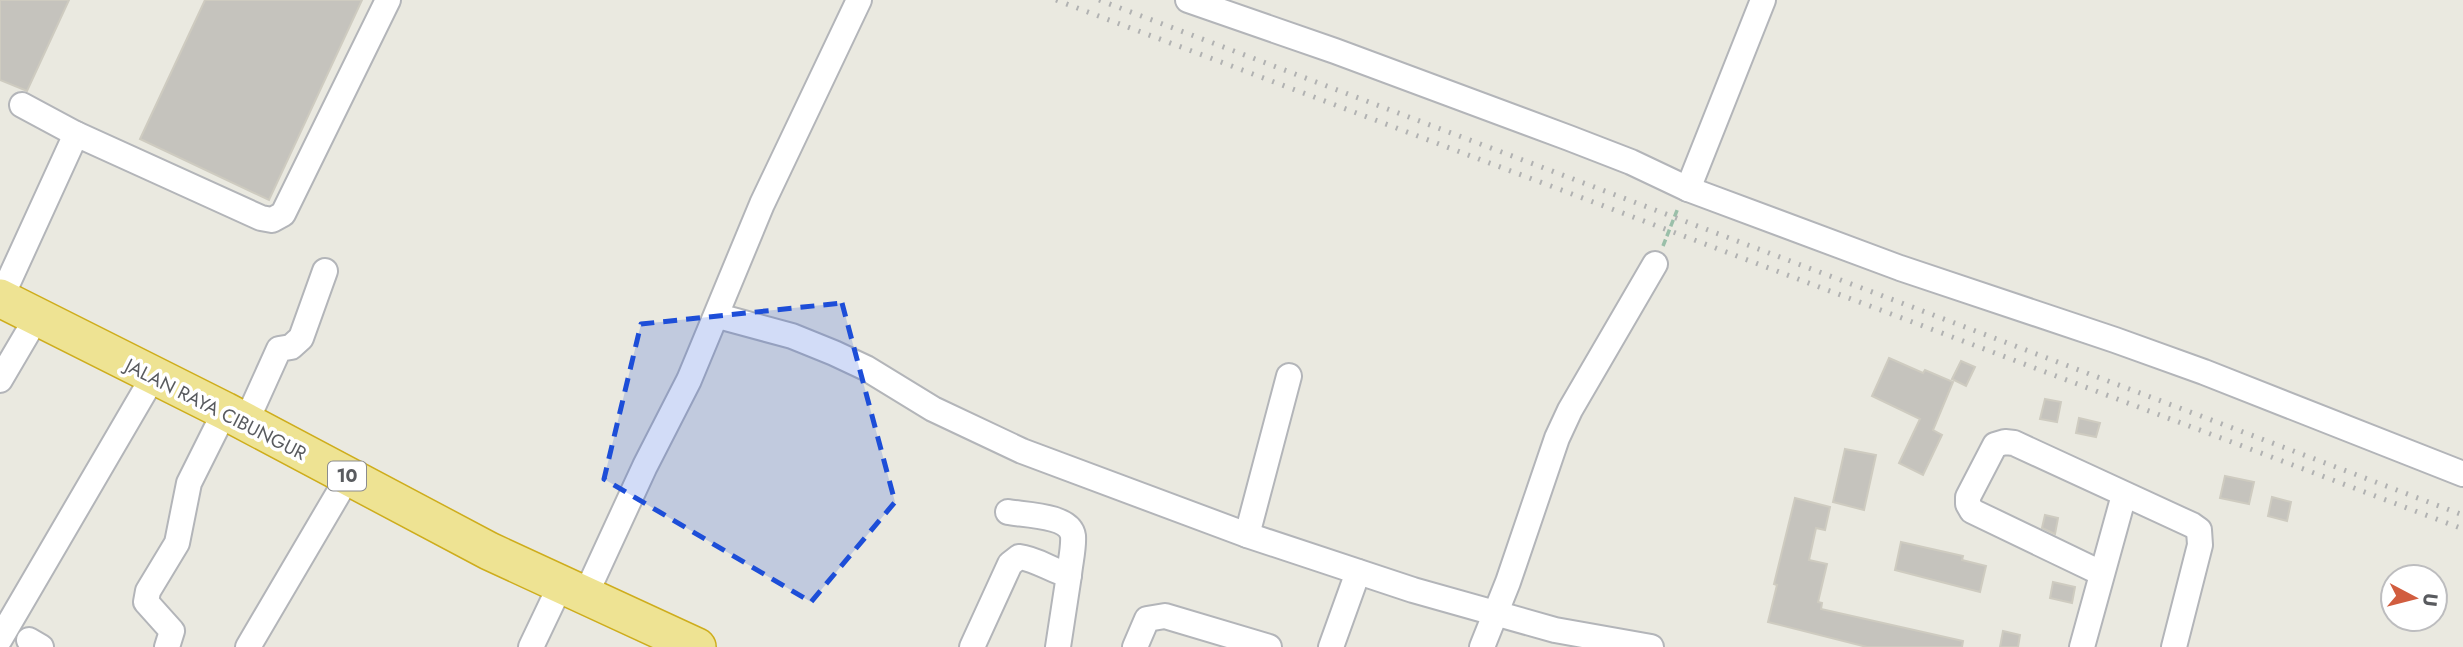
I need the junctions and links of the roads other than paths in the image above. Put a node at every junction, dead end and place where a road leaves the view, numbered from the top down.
1 (388, 0) edge
2 (859, 0) edge
3 (1188, 0) edge
4 (1762, 0) edge
5 (22, 105) dead end
6 (76, 134) junction
7 (1688, 189) junction
8 (1655, 264) road end
9 (325, 271) dead end
10 (0, 298) edge
11 (718, 316) junction
12 (37, 317) junction
13 (1289, 376) dead end
14 (153, 377) junction
15 (0, 380) edge
16 (235, 417) junction
17 (2463, 474) edge
18 (348, 477) junction
19 (2124, 495) junction
20 (1008, 512) dead end
21 (1247, 535) junction
22 (1358, 572) junction
23 (2101, 573) junction
24 (1069, 575) junction
25 (573, 590) junction
26 (1496, 613) junction
27 (0, 639) edge
28 (167, 647) edge
29 (248, 647) edge
30 (531, 647) edge
31 (697, 647) edge
32 (972, 647) edge
33 (1058, 647) edge
34 (1135, 647) edge
35 (1269, 647) edge
36 (1331, 647) edge
37 (1482, 647) edge
38 (1651, 647) edge
39 (2082, 647) edge
40 (2174, 647) edge

1 - 6 street
2 - 11 street
3 - 7 street
4 - 7 street
5 - 6 street
6 - 10 street
7 - 17 street
8 - 26 street
9 - 16 street
10 - 12 highway, JALAN RAYA CIBUNGUR / 10
11 - 21 street
11 - 25 street
12 - 14 highway, JALAN RAYA CIBUNGUR / 10
12 - 15 street
13 - 21 street
14 - 16 highway, JALAN RAYA CIBUNGUR / 10
14 - 27 street
16 - 18 highway, JALAN RAYA CIBUNGUR / 10
16 - 28 street
18 - 25 highway, JALAN RAYA CIBUNGUR / 10
18 - 29 street
19 - 23 street
19 - 23 street
19 - 40 street
20 - 24 street
21 - 22 street
22 - 26 street
22 - 36 street
23 - 39 street
24 - 32 street
24 - 33 street
25 - 30 street
25 - 31 highway, JALAN RAYA CIBUNGUR / 10
26 - 37 street
26 - 38 street
34 - 35 street

